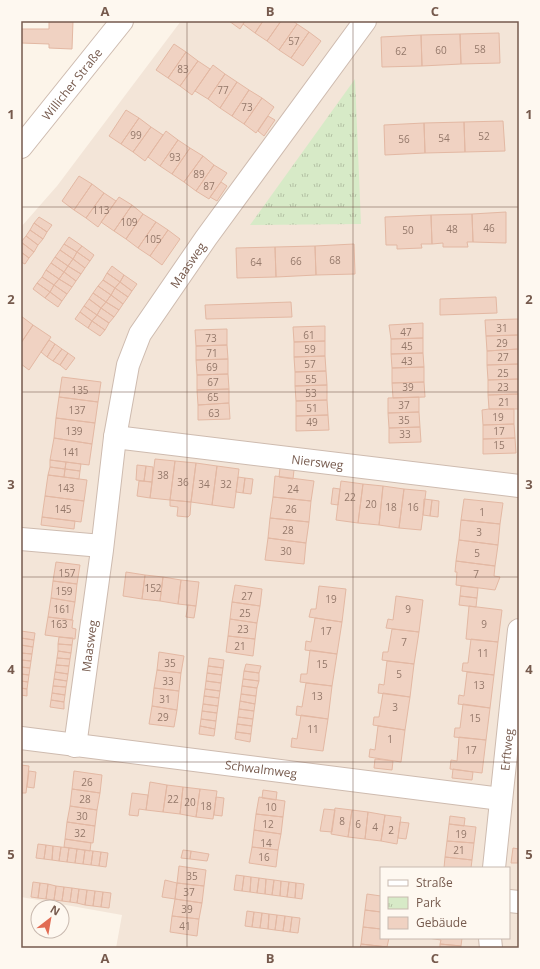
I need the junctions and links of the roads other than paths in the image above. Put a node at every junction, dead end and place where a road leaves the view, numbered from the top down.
1 (122, 21) edge
2 (365, 21) edge
3 (21, 147) edge
4 (115, 437) junction
5 (519, 486) edge
6 (21, 539) edge
7 (102, 546) junction
8 (519, 630) edge
9 (21, 738) edge
10 (75, 746) junction
11 (502, 799) junction
12 (494, 867) edge

1 - 3 street, Willicher Straße
2 - 4 street, Maasweg
4 - 5 street, Niersweg
4 - 7 street, Maasweg
6 - 7 street
7 - 10 street, Maasweg
8 - 11 street, Erftweg
9 - 10 street, Schwalmweg
10 - 11 street, Schwalmweg
11 - 12 street, Erftweg

